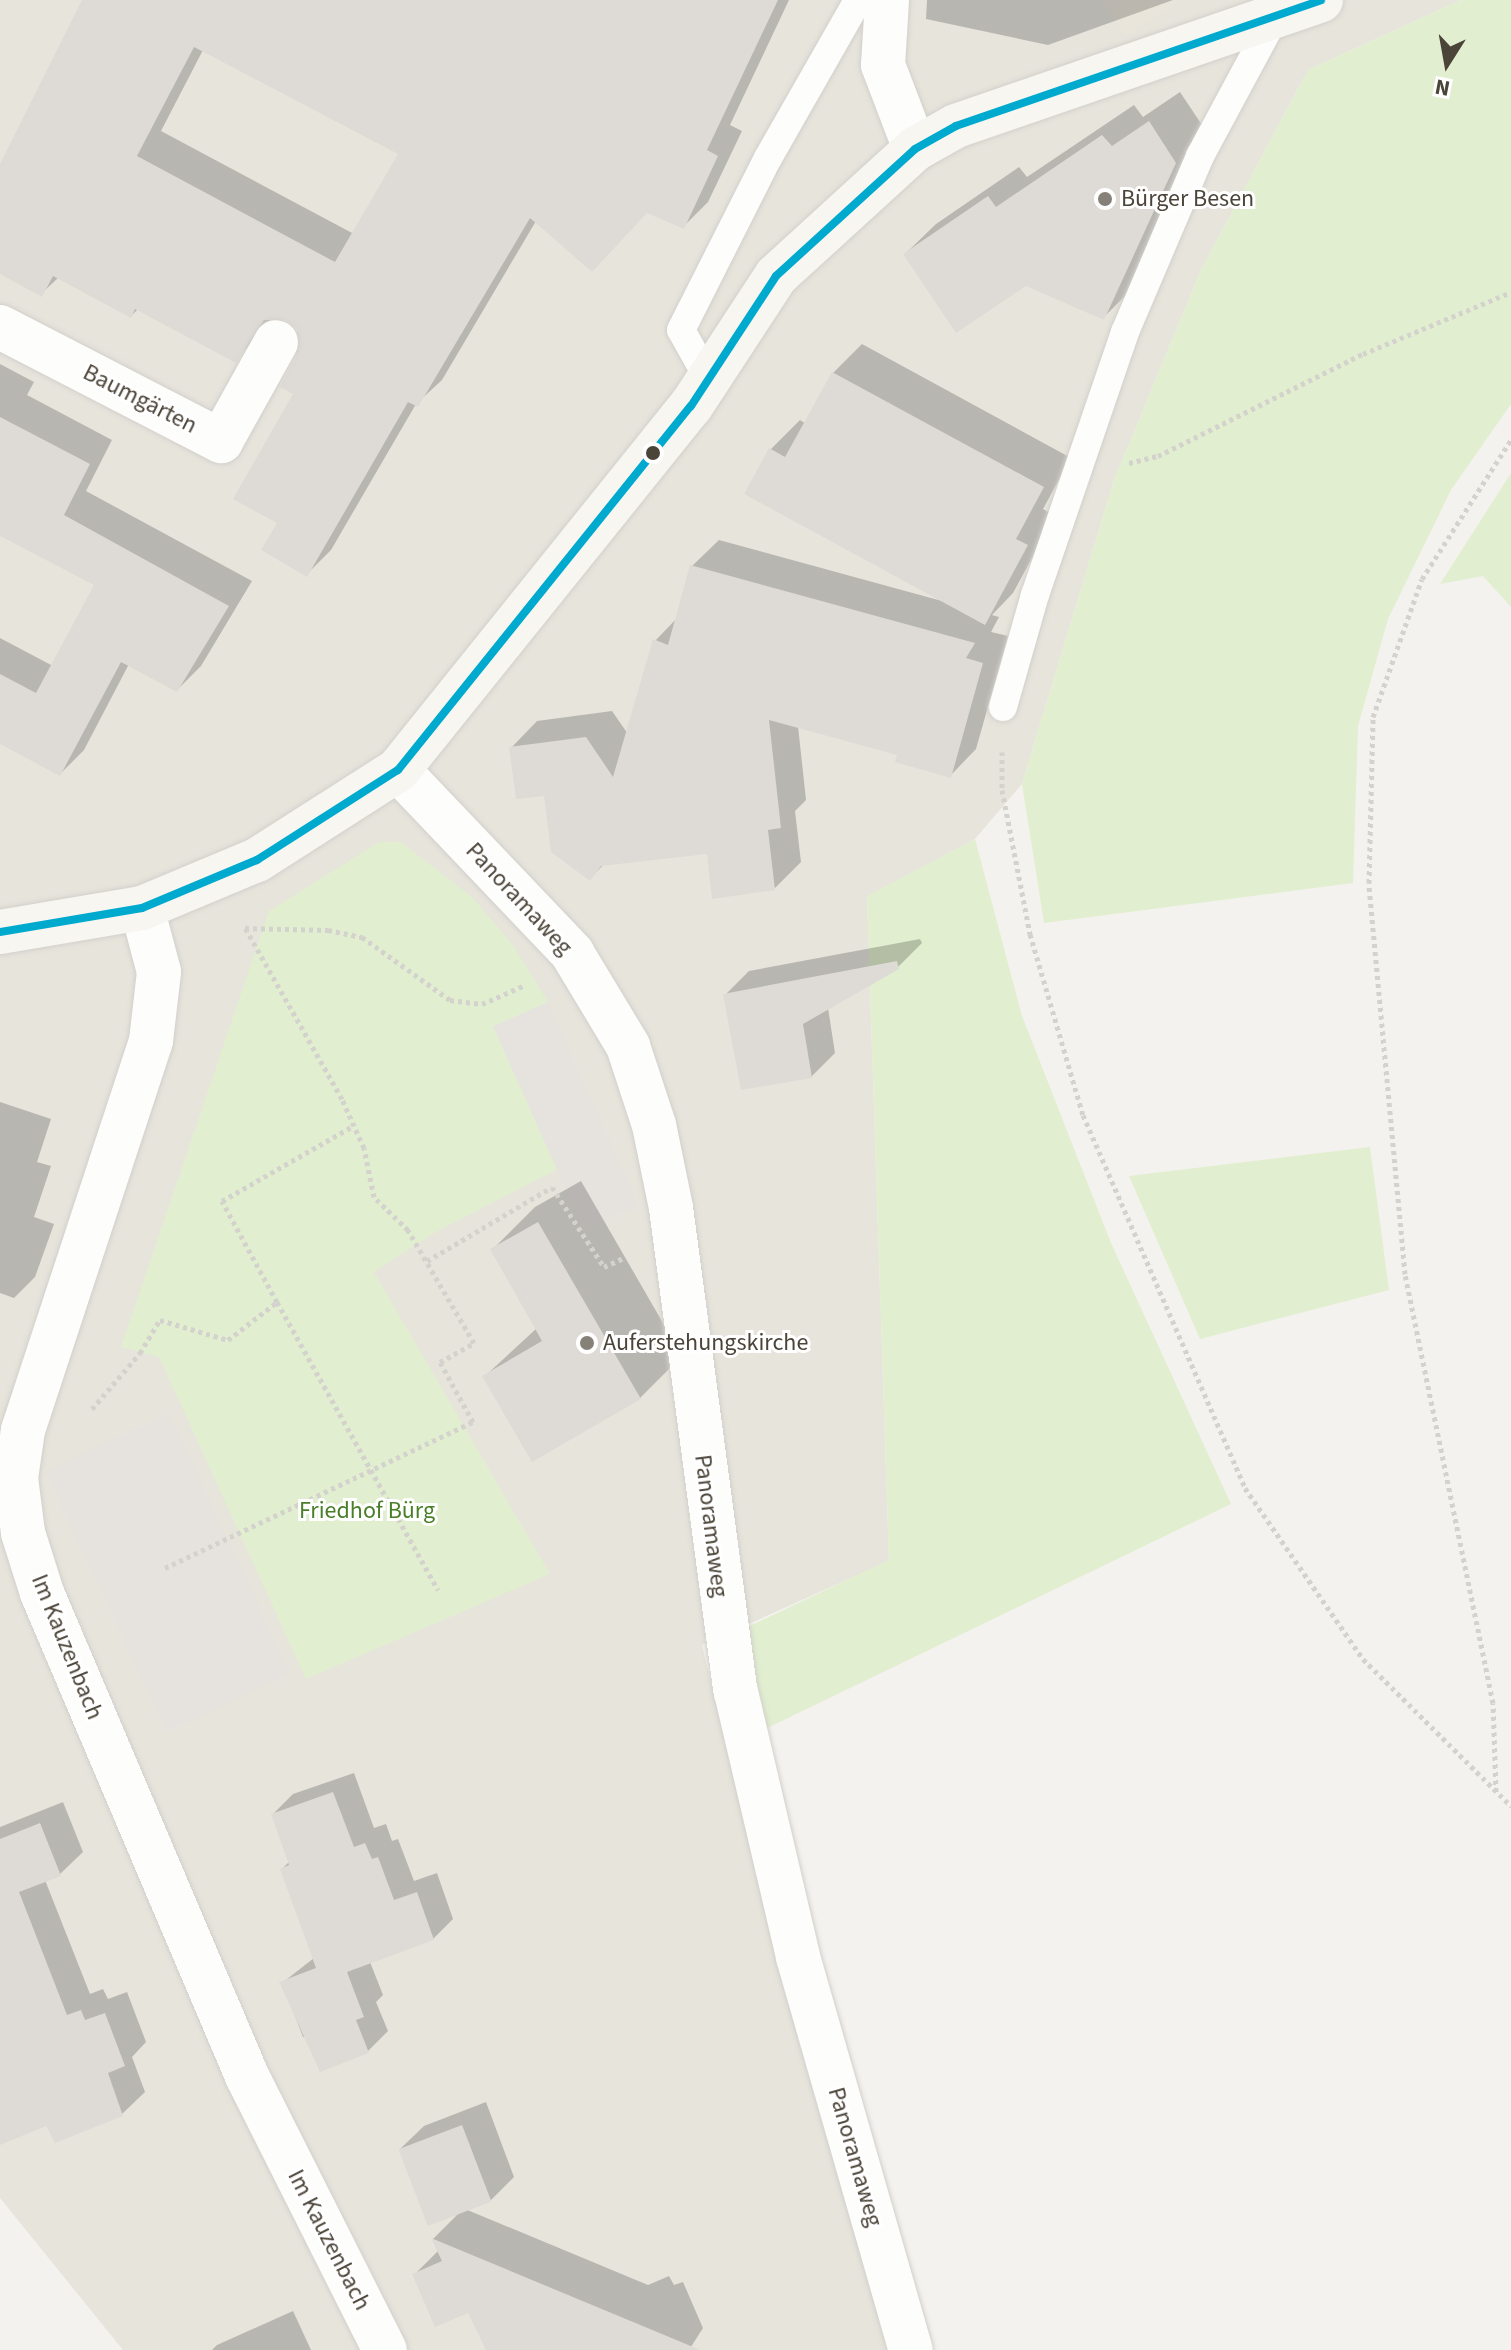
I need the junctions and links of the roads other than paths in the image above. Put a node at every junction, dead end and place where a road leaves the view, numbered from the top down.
1 (858, 0) edge
2 (887, 0) edge
3 (1321, 0) edge
4 (1276, 15) junction
5 (915, 149) junction
6 (0, 327) edge
7 (276, 342) dead end
8 (709, 380) junction
9 (1003, 707) road end
10 (398, 770) junction
11 (142, 908) junction
12 (0, 932) edge
13 (8, 1477) edge
14 (385, 2350) edge
15 (911, 2350) edge

1 - 8 lane
2 - 5 street
3 - 4 street
4 - 5 street
4 - 9 lane
5 - 8 street
6 - 7 street, Baumgärten
8 - 10 street
10 - 11 street
10 - 15 street, Panoramaweg
11 - 12 street
11 - 13 street, Im Kauzenbach
13 - 14 street, Im Kauzenbach

